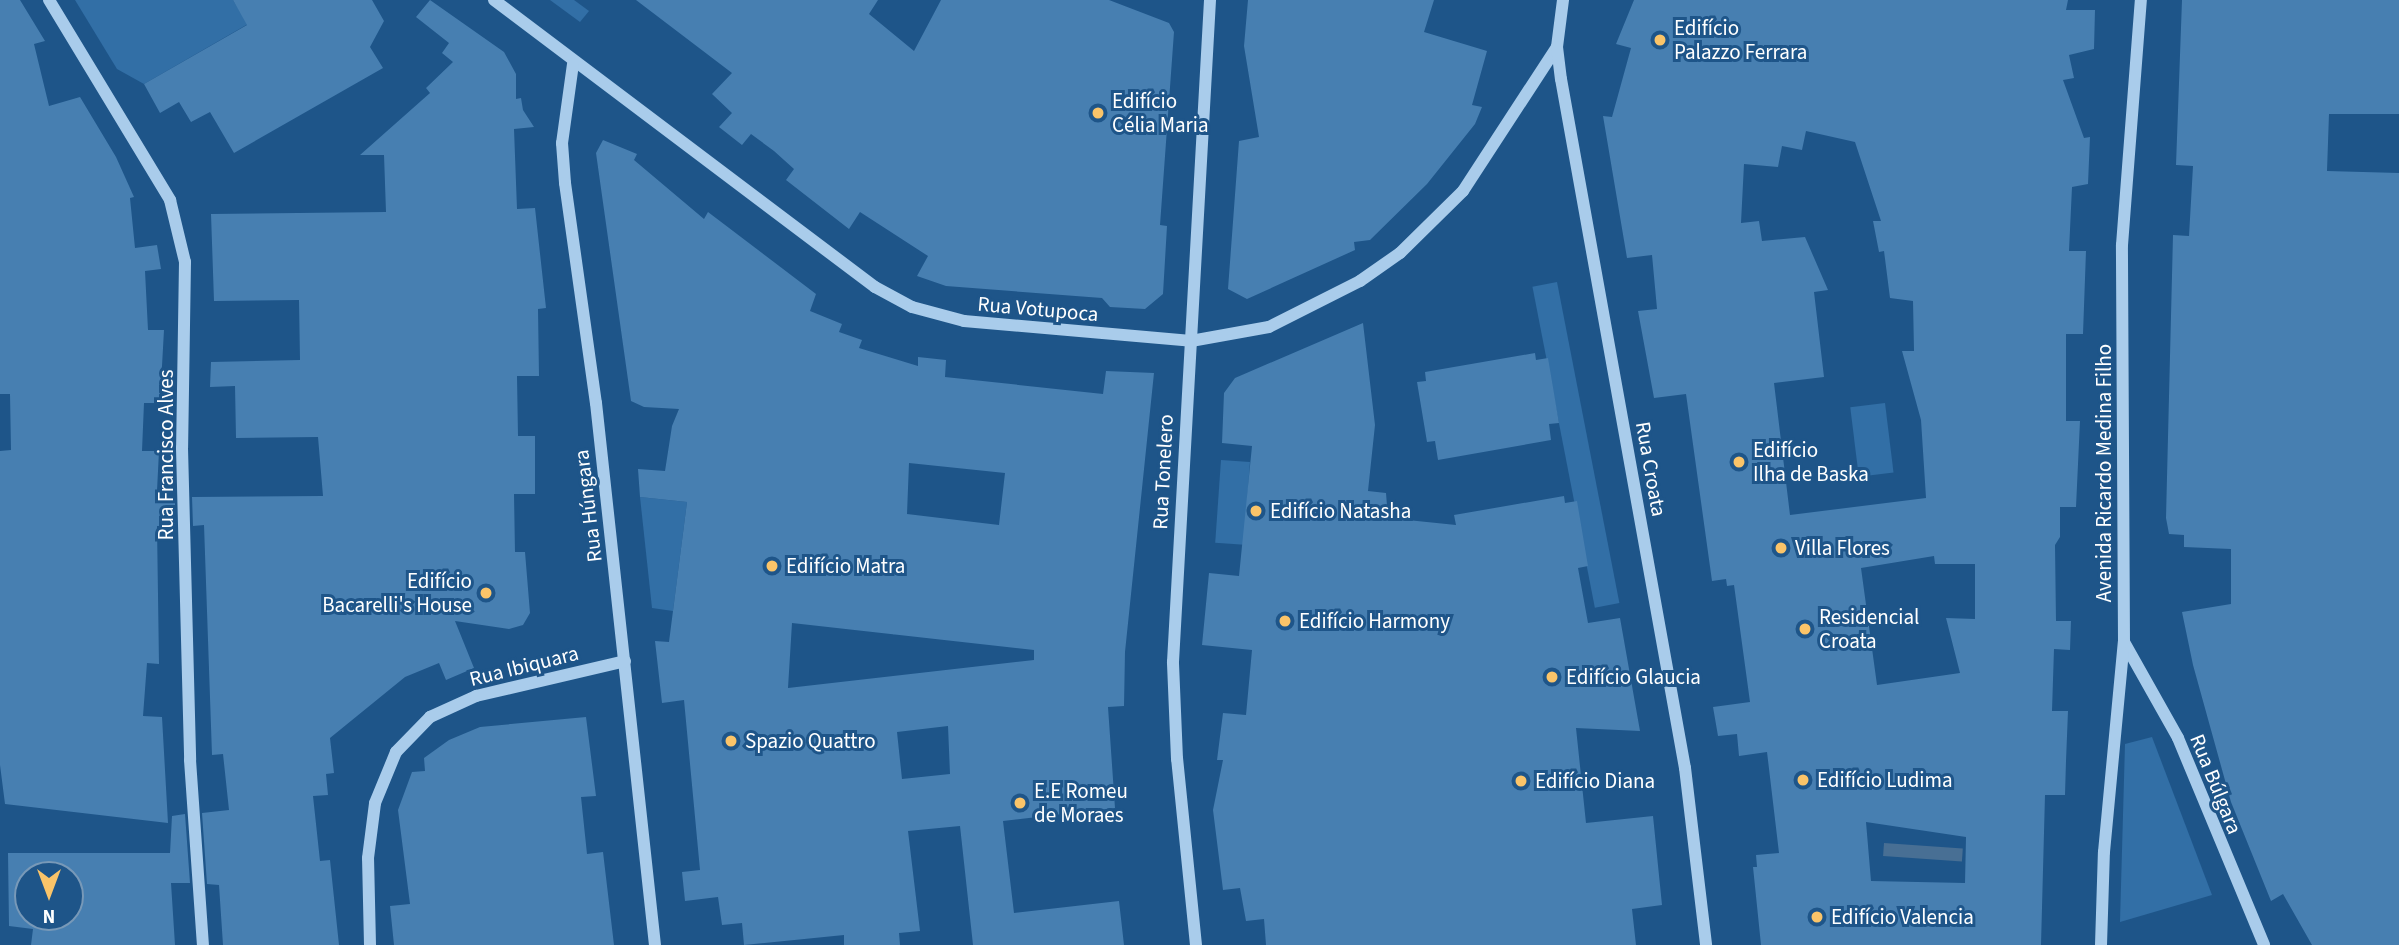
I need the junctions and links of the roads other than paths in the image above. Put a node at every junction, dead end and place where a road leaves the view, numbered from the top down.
1 (49, 0) edge
2 (494, 0) edge
3 (1210, 0) edge
4 (1563, 0) edge
5 (2141, 0) edge
6 (1557, 47) junction
7 (573, 64) junction
8 (1191, 341) junction
9 (2124, 642) junction
10 (625, 661) junction
11 (202, 945) edge
12 (370, 945) edge
13 (655, 945) edge
14 (1196, 945) edge
15 (1706, 945) edge
16 (2101, 945) edge
17 (2264, 945) edge

1 - 11 street, Rua Francisco Alves
2 - 7 street, Rua Votupoca
3 - 8 street, Rua Tonelero
4 - 6 street, Rua Croata
5 - 9 street, Avenida Ricardo Medina Filho
6 - 8 street, Rua Votupoca
6 - 15 street, Rua Croata
7 - 8 street, Rua Votupoca
7 - 10 street, Rua Húngara
8 - 14 street, Rua Tonelero
9 - 16 street, Avenida Ricardo Medina Filho
9 - 17 street, Rua Búlgara
10 - 12 street, Rua Ibiquara
10 - 13 street, Rua Húngara

